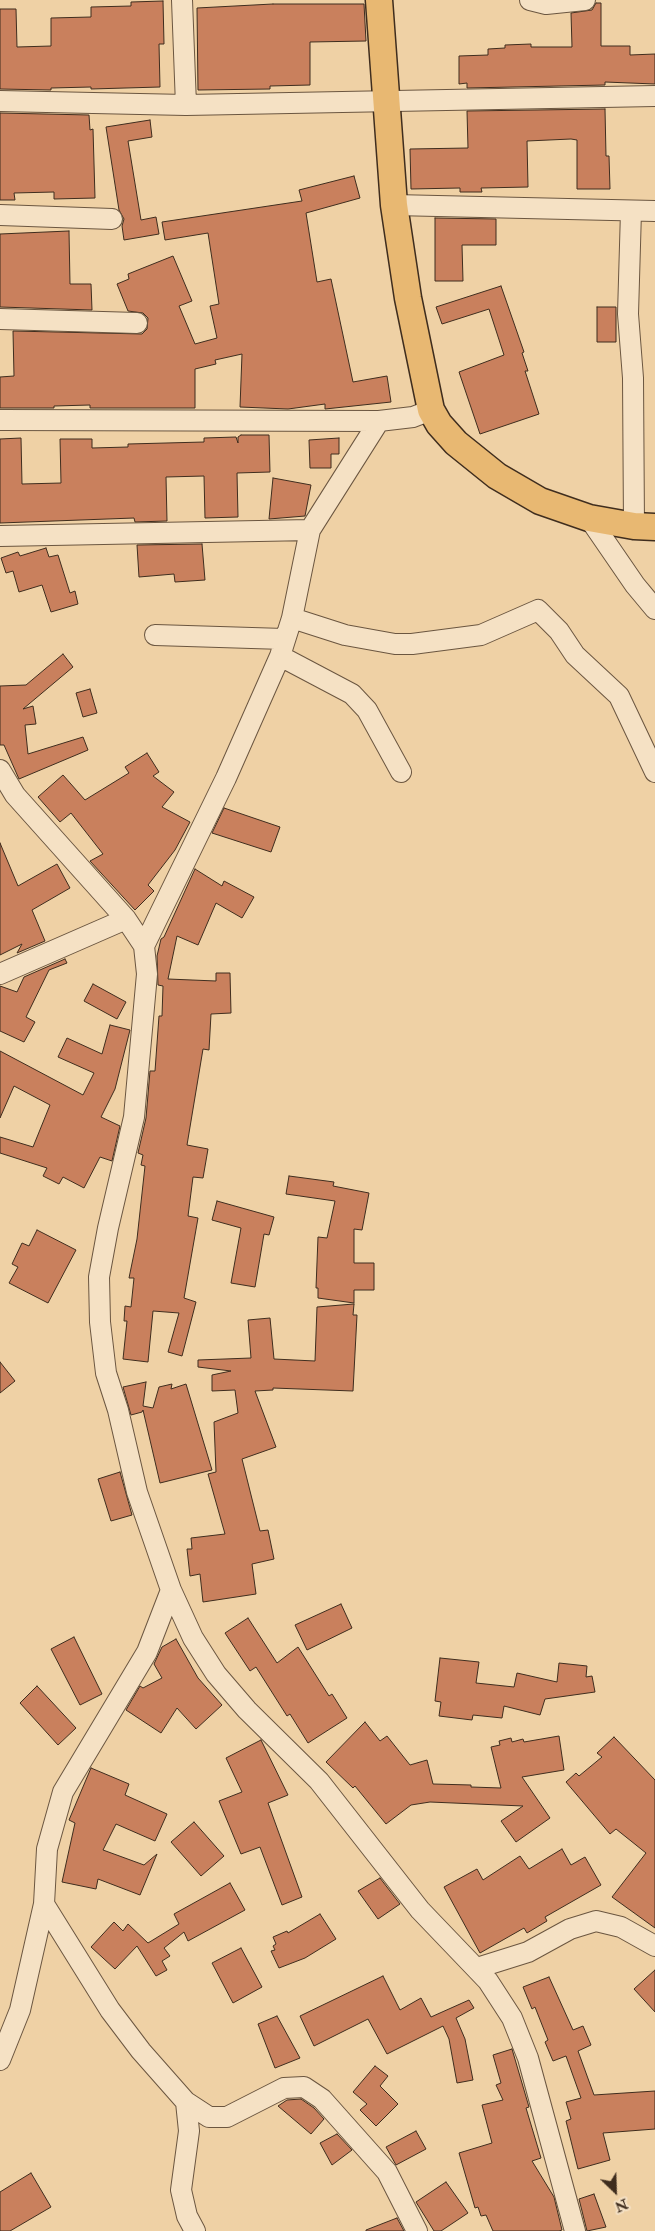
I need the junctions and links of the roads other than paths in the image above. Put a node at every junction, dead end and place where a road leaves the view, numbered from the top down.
1 (182, 0) edge
2 (379, 0) edge
3 (530, 0) edge
4 (585, 0) edge
5 (655, 96) edge
6 (385, 100) junction
7 (0, 101) edge
8 (186, 105) junction
9 (394, 205) junction
10 (631, 211) junction
11 (655, 211) edge
12 (0, 215) edge
13 (112, 219) dead end
14 (0, 319) edge
15 (137, 323) dead end
16 (431, 410) junction
17 (0, 420) edge
18 (378, 422) junction
19 (589, 518) junction
20 (644, 526) edge
21 (310, 530) junction
22 (0, 536) edge
23 (655, 608) edge
24 (292, 618) junction
25 (155, 636) dead end
26 (282, 648) junction
27 (0, 770) edge
28 (401, 772) dead end
29 (655, 772) edge
30 (126, 919) junction
31 (144, 946) junction
32 (0, 974) edge
33 (171, 1590) junction
34 (44, 1904) junction
35 (655, 1946) edge
36 (477, 1968) junction
37 (0, 2060) edge
38 (186, 2102) junction
39 (195, 2231) edge
40 (417, 2231) edge
41 (575, 2231) edge

1 - 8 street
2 - 6 main road
3 - 4 street
5 - 6 street
6 - 8 street
6 - 9 main road
7 - 8 street
9 - 10 street
9 - 16 main road
10 - 11 street
10 - 20 street
12 - 13 street
14 - 15 street
16 - 18 street
16 - 19 main road
17 - 18 street
18 - 21 street
19 - 20 main road
19 - 23 street
21 - 22 street
21 - 24 street
24 - 26 street
24 - 29 street
25 - 26 street
26 - 28 street
26 - 31 street
27 - 30 street
30 - 31 street
30 - 32 street
31 - 33 street
33 - 34 street
33 - 36 street
34 - 37 street
34 - 38 street
35 - 36 street
36 - 41 street
38 - 39 street
38 - 40 street

